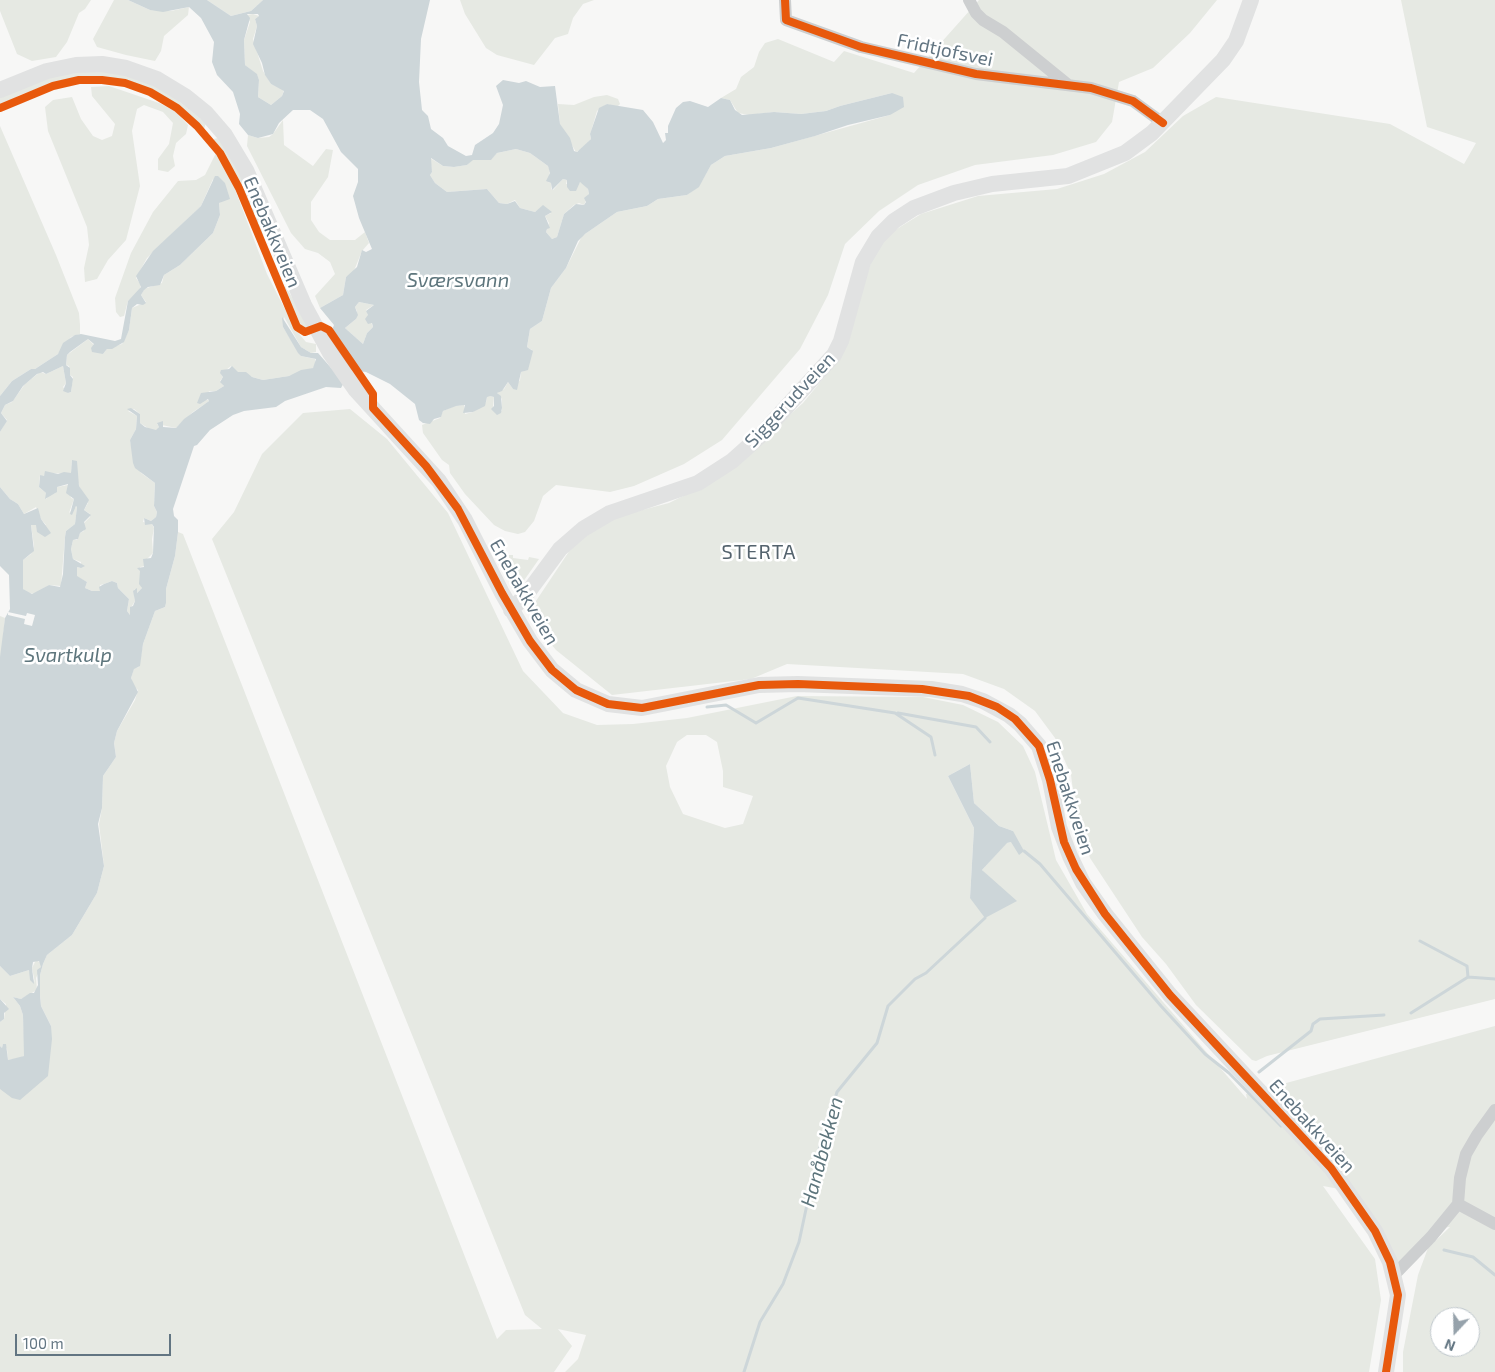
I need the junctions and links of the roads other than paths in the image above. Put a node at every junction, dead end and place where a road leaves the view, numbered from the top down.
1 (785, 0) edge
2 (969, 0) edge
3 (1251, 0) edge
4 (1067, 84) junction
5 (0, 90) edge
6 (1163, 122) junction
7 (511, 610) junction
8 (1495, 1110) edge
9 (1458, 1204) junction
10 (1495, 1224) edge
11 (1394, 1275) junction
12 (1386, 1372) edge

1 - 4 street, Fridtjofsvei
2 - 4 street
3 - 6 main road, Siggerudveien
4 - 6 street, Fridtjofsvei
5 - 7 main road, Enebakkveien
6 - 7 main road, Siggerudveien
7 - 11 main road, Enebakkveien
8 - 9 street
9 - 10 street
9 - 11 street
11 - 12 main road, Enebakkveien

